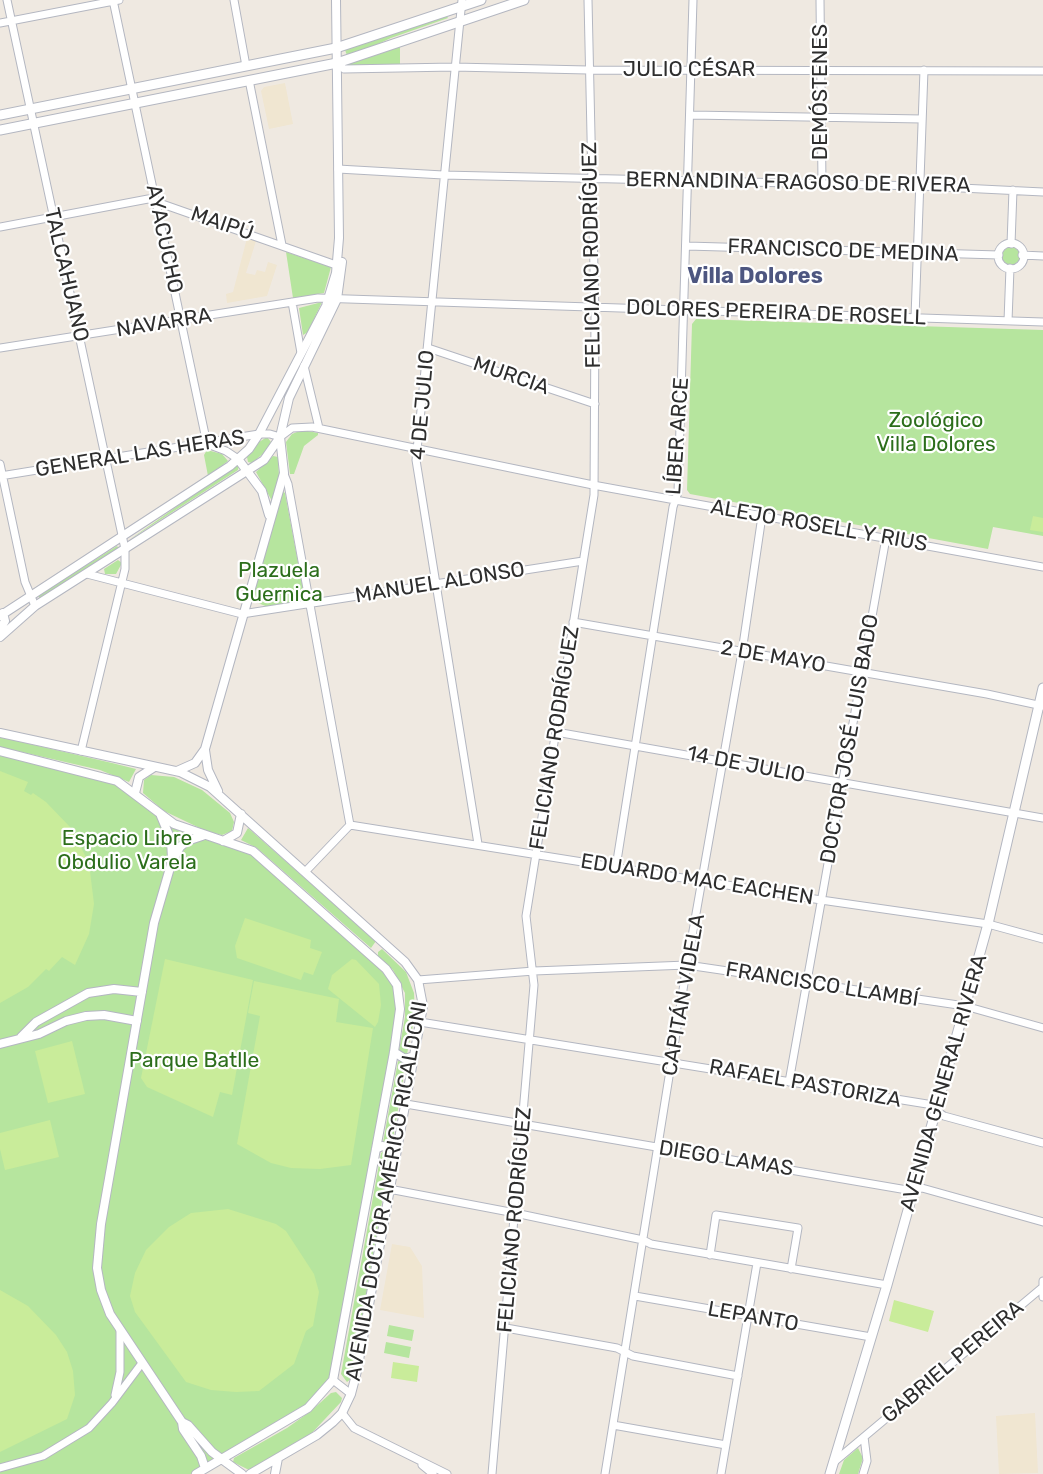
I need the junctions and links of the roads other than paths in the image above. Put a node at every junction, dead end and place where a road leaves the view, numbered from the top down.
1 (7, 0) edge
2 (115, 0) edge
3 (234, 0) edge
4 (336, 0) edge
5 (481, 0) edge
6 (524, 0) edge
7 (588, 0) edge
8 (693, 0) edge
9 (820, 0) edge
10 (461, 3) edge
11 (11, 20) junction
12 (458, 22) junction
13 (0, 23) edge
14 (336, 48) junction
15 (337, 63) junction
16 (246, 66) junction
17 (454, 67) junction
18 (692, 69) junction
19 (588, 70) junction
20 (821, 70) junction
21 (924, 70) junction
22 (1043, 71) edge
23 (249, 80) junction
24 (133, 89) junction
25 (136, 103) junction
26 (30, 109) junction
27 (0, 115) edge
28 (690, 115) junction
29 (821, 118) junction
30 (922, 119) junction
31 (33, 123) junction
32 (0, 130) edge
33 (338, 169) junction
34 (443, 175) junction
35 (590, 178) junction
36 (688, 181) junction
37 (822, 183) junction
38 (920, 186) junction
39 (1013, 190) junction
40 (1043, 192) edge
41 (157, 202) junction
42 (53, 217) junction
43 (0, 227) edge
44 (339, 238) junction
45 (1011, 244) junction
46 (282, 245) junction
47 (687, 246) junction
48 (999, 253) junction
49 (917, 254) junction
50 (1022, 256) junction
51 (1043, 256) edge
52 (336, 265) junction
53 (1010, 268) junction
54 (333, 299) junction
55 (292, 302) junction
56 (432, 302) junction
57 (594, 308) junction
58 (685, 311) junction
59 (915, 317) junction
60 (181, 320) junction
61 (1008, 321) junction
62 (1043, 322) edge
63 (80, 336) junction
64 (0, 348) edge
65 (428, 348) junction
66 (301, 354) junction
67 (304, 366) junction
68 (595, 404) junction
69 (319, 428) junction
70 (259, 434) junction
71 (280, 437) junction
72 (207, 444) junction
73 (417, 450) junction
74 (107, 459) junction
75 (238, 459) junction
76 (0, 464) edge
77 (248, 470) junction
78 (284, 473) junction
79 (1, 476) edge
80 (593, 485) junction
81 (676, 500) junction
82 (762, 516) junction
83 (269, 519) junction
84 (122, 538) junction
85 (886, 538) junction
86 (125, 549) junction
87 (582, 561) junction
88 (1043, 567) edge
89 (87, 574) junction
90 (122, 582) junction
91 (435, 584) junction
92 (29, 596) junction
93 (309, 604) junction
94 (35, 606) junction
95 (1, 613) edge
96 (242, 614) junction
97 (573, 622) junction
98 (0, 629) edge
99 (652, 636) junction
100 (0, 637) edge
101 (742, 652) junction
102 (862, 673) junction
103 (1043, 688) edge
104 (1041, 706) edge
105 (556, 732) junction
106 (0, 733) edge
107 (634, 744) junction
108 (205, 749) junction
109 (0, 751) edge
110 (81, 751) junction
111 (723, 761) junction
112 (154, 768) junction
113 (176, 772) junction
114 (842, 783) junction
115 (218, 792) junction
116 (135, 793) junction
117 (1015, 813) junction
118 (241, 814) junction
119 (161, 816) junction
120 (1043, 818) edge
121 (350, 825) junction
122 (204, 836) junction
123 (223, 841) junction
124 (478, 844) junction
125 (536, 854) junction
126 (172, 861) junction
127 (616, 867) junction
128 (306, 872) junction
129 (703, 881) junction
130 (821, 900) junction
131 (988, 924) junction
132 (1043, 939) edge
133 (384, 944) junction
134 (372, 957) junction
135 (687, 965) junction
136 (534, 971) junction
137 (418, 980) junction
138 (807, 984) junction
139 (142, 992) junction
140 (965, 1006) junction
141 (137, 1021) junction
142 (420, 1023) junction
143 (1043, 1028) edge
144 (20, 1037) junction
145 (530, 1039) junction
146 (0, 1044) edge
147 (394, 1052) junction
148 (414, 1056) junction
149 (673, 1062) junction
150 (789, 1082) junction
151 (406, 1104) junction
152 (936, 1111) junction
153 (523, 1126) junction
154 (1043, 1143) edge
155 (658, 1148) junction
156 (376, 1149) junction
157 (396, 1154) junction
158 (389, 1189) junction
159 (913, 1189) junction
160 (515, 1213) junction
161 (1043, 1222) edge
162 (643, 1239) junction
163 (710, 1255) junction
164 (757, 1263) junction
165 (791, 1269) junction
166 (887, 1285) junction
167 (1043, 1285) edge
168 (635, 1296) junction
169 (1043, 1297) edge
170 (749, 1317) junction
171 (506, 1328) junction
172 (120, 1331) junction
173 (872, 1337) junction
174 (625, 1352) junction
175 (142, 1363) junction
176 (738, 1376) junction
177 (333, 1380) junction
178 (351, 1394) junction
179 (112, 1403) junction
180 (342, 1413) junction
181 (182, 1422) junction
182 (613, 1425) junction
183 (864, 1437) junction
184 (726, 1445) junction
185 (278, 1458) junction
186 (221, 1459) junction
187 (415, 1460) junction
188 (834, 1463) junction
189 (0, 1468) edge
190 (205, 1468) junction
191 (196, 1474) edge
192 (242, 1474) edge
193 (250, 1474) edge
194 (275, 1474) edge
195 (433, 1474) edge
196 (447, 1474) edge
197 (492, 1474) edge
198 (605, 1474) edge
199 (721, 1474) edge
200 (830, 1474) edge
201 (863, 1474) edge

1 - 11 street, TALCAHUANO
2 - 11 street
2 - 24 street, AYACUCHO
3 - 16 street
4 - 14 street
5 - 10 main road
6 - 12 main road
7 - 19 street, FELICIANO RODRÍGUEZ
8 - 18 street, LÍBER ARCE
9 - 20 street, DEMÓSTENES
10 - 12 street, 4 DE JULIO
10 - 14 main road
11 - 13 street
11 - 26 street, TALCAHUANO
12 - 15 main road
12 - 17 street, 4 DE JULIO
14 - 15 street
14 - 16 main road
15 - 17 street, JULIO CÉSAR
15 - 23 main road
15 - 33 street
16 - 24 main road
17 - 19 street, JULIO CÉSAR
17 - 34 street, 4 DE JULIO
18 - 19 street, JULIO CÉSAR
18 - 20 street, JULIO CÉSAR
18 - 28 street, LÍBER ARCE
19 - 35 street, FELICIANO RODRÍGUEZ
20 - 21 street, JULIO CÉSAR
20 - 29 street, DEMÓSTENES
21 - 22 street, JULIO CÉSAR
21 - 30 street
23 - 25 main road
23 - 46 street
24 - 25 street, AYACUCHO
24 - 26 main road
25 - 31 main road
25 - 41 street, AYACUCHO
26 - 27 main road
26 - 31 street, TALCAHUANO
28 - 29 street
28 - 36 street, LÍBER ARCE
29 - 30 street
29 - 37 street, DEMÓSTENES
30 - 38 street
31 - 32 main road
31 - 42 street, TALCAHUANO
33 - 34 street, BERNANDINA FRAGOSO DE RIVERA
33 - 44 street
34 - 35 street, BERNANDINA FRAGOSO DE RIVERA
34 - 56 street, 4 DE JULIO
35 - 36 street, BERNANDINA FRAGOSO DE RIVERA
35 - 57 street, FELICIANO RODRÍGUEZ
36 - 37 street, BERNANDINA FRAGOSO DE RIVERA
36 - 47 street, LÍBER ARCE
37 - 38 street, BERNANDINA FRAGOSO DE RIVERA
38 - 39 street, BERNANDINA FRAGOSO DE RIVERA
38 - 49 street
39 - 40 street, BERNANDINA FRAGOSO DE RIVERA
39 - 45 street
41 - 42 street, MAIPÚ
41 - 46 street, MAIPÚ
41 - 60 street, AYACUCHO
42 - 43 street, MAIPÚ
42 - 63 street, TALCAHUANO
44 - 52 street
44 - 54 street
45 - 48 street, FRANCISCO DE MEDINA
45 - 50 street
46 - 52 street, MAIPÚ
47 - 49 street, FRANCISCO DE MEDINA
47 - 58 street, LÍBER ARCE
48 - 49 street, FRANCISCO DE MEDINA
48 - 53 street
49 - 59 street
50 - 51 street
50 - 53 street
52 - 54 street
53 - 61 street
54 - 55 street, NAVARRA
54 - 56 street, DOLORES PEREIRA DE ROSELL
54 - 66 street
54 - 67 street
55 - 60 street, NAVARRA
55 - 66 street
56 - 57 street, DOLORES PEREIRA DE ROSELL
56 - 65 street, 4 DE JULIO
57 - 58 street, DOLORES PEREIRA DE ROSELL
57 - 68 street, FELICIANO RODRÍGUEZ
58 - 59 street, DOLORES PEREIRA DE ROSELL
58 - 81 street, LÍBER ARCE
59 - 61 street, DOLORES PEREIRA DE ROSELL
60 - 63 street, NAVARRA
60 - 72 street, AYACUCHO
61 - 62 street, DOLORES PEREIRA DE ROSELL
63 - 64 street, NAVARRA
63 - 74 street, TALCAHUANO
65 - 68 street, MURCIA
65 - 73 street, 4 DE JULIO
66 - 70 street
67 - 69 street
67 - 71 street
68 - 80 street, FELICIANO RODRÍGUEZ
69 - 71 street, ALEJO ROSELL Y RIUS
69 - 73 street, ALEJO ROSELL Y RIUS
70 - 71 street, GENERAL LAS HERAS
70 - 72 street, GENERAL LAS HERAS
70 - 75 street
71 - 77 street
71 - 78 street
72 - 74 street, GENERAL LAS HERAS
72 - 75 street
73 - 80 street, ALEJO ROSELL Y RIUS
73 - 91 street, 4 DE JULIO
74 - 79 street, GENERAL LAS HERAS
74 - 84 street, TALCAHUANO
75 - 77 street
75 - 84 street
76 - 79 street
77 - 83 street
77 - 86 street
78 - 83 street
78 - 93 street
79 - 92 street
80 - 81 street, ALEJO ROSELL Y RIUS
80 - 87 street, FELICIANO RODRÍGUEZ
81 - 82 street, ALEJO ROSELL Y RIUS
81 - 99 street, LÍBER ARCE
82 - 85 street, ALEJO ROSELL Y RIUS
82 - 101 street, CAPITÁN VIDELA
83 - 96 street
84 - 86 street, TALCAHUANO
84 - 92 street
85 - 88 street, ALEJO ROSELL Y RIUS
85 - 102 street, DOCTOR JOSÉ LUIS BADO
86 - 89 street
86 - 90 street
87 - 91 street, MANUEL ALONSO
87 - 97 street, FELICIANO RODRÍGUEZ
89 - 90 street, MANUEL ALONSO
89 - 94 street
90 - 96 street, MANUEL ALONSO
90 - 110 street
91 - 93 street, MANUEL ALONSO
91 - 124 street, 4 DE JULIO
92 - 94 street
92 - 95 street
93 - 96 street, MANUEL ALONSO
93 - 121 street
94 - 100 street
95 - 98 street
96 - 108 street
97 - 99 street, 2 DE MAYO
97 - 105 street, FELICIANO RODRÍGUEZ
99 - 101 street, 2 DE MAYO
99 - 107 street, LÍBER ARCE
101 - 102 street, 2 DE MAYO
101 - 111 street, CAPITÁN VIDELA
102 - 104 street, 2 DE MAYO
102 - 114 street, DOCTOR JOSÉ LUIS BADO
103 - 104 main road, AVENIDA GENERAL RIVERA
104 - 117 main road, AVENIDA GENERAL RIVERA
105 - 107 street, 14 DE JULIO
105 - 125 street, FELICIANO RODRÍGUEZ
106 - 110 street, AVENIDA DOCTOR AMÉRICO RICALDONI
107 - 111 street, 14 DE JULIO
107 - 127 street, LÍBER ARCE
108 - 113 street
108 - 115 street
109 - 116 street, AVENIDA DOCTOR AMÉRICO RICALDONI
110 - 112 street, AVENIDA DOCTOR AMÉRICO RICALDONI
111 - 114 street, 14 DE JULIO
111 - 129 street, CAPITÁN VIDELA
112 - 113 street, AVENIDA DOCTOR AMÉRICO RICALDONI
112 - 116 street
113 - 115 street, AVENIDA DOCTOR AMÉRICO RICALDONI
114 - 117 street, 14 DE JULIO
114 - 130 street, DOCTOR JOSÉ LUIS BADO
115 - 118 street, AVENIDA DOCTOR AMÉRICO RICALDONI
116 - 119 street, AVENIDA DOCTOR AMÉRICO RICALDONI
117 - 120 street, 14 DE JULIO
117 - 131 main road, AVENIDA GENERAL RIVERA
118 - 123 street
118 - 128 street, AVENIDA DOCTOR AMÉRICO RICALDONI
119 - 122 street, AVENIDA DOCTOR AMÉRICO RICALDONI
119 - 126 street
121 - 124 street, EDUARDO MAC EACHEN
121 - 128 street
122 - 123 street, AVENIDA DOCTOR AMÉRICO RICALDONI
122 - 126 street
123 - 134 street, AVENIDA DOCTOR AMÉRICO RICALDONI
124 - 125 street, EDUARDO MAC EACHEN
125 - 127 street, EDUARDO MAC EACHEN
125 - 136 street, FELICIANO RODRÍGUEZ
126 - 139 street
127 - 129 street, EDUARDO MAC EACHEN
128 - 133 street, AVENIDA DOCTOR AMÉRICO RICALDONI
129 - 130 street, EDUARDO MAC EACHEN
129 - 135 street, CAPITÁN VIDELA
130 - 131 street, EDUARDO MAC EACHEN
130 - 138 street, DOCTOR JOSÉ LUIS BADO
131 - 132 street, EDUARDO MAC EACHEN
131 - 140 main road, AVENIDA GENERAL RIVERA
133 - 134 street
133 - 137 street, AVENIDA DOCTOR AMÉRICO RICALDONI
134 - 147 street, AVENIDA DOCTOR AMÉRICO RICALDONI
135 - 136 street, FRANCISCO LLAMBÍ
135 - 138 street, FRANCISCO LLAMBÍ
135 - 149 street, CAPITÁN VIDELA
136 - 137 street, FRANCISCO LLAMBÍ
136 - 145 street, FELICIANO RODRÍGUEZ
137 - 142 street, AVENIDA DOCTOR AMÉRICO RICALDONI
138 - 140 street, FRANCISCO LLAMBÍ
138 - 150 street, DOCTOR JOSÉ LUIS BADO
139 - 141 street
139 - 144 street
140 - 143 street, FRANCISCO LLAMBÍ
140 - 152 main road, AVENIDA GENERAL RIVERA
141 - 144 street
141 - 172 street
142 - 145 street, RAFAEL PASTORIZA
142 - 148 street, AVENIDA DOCTOR AMÉRICO RICALDONI
144 - 146 street
145 - 149 street, RAFAEL PASTORIZA
145 - 153 street, FELICIANO RODRÍGUEZ
147 - 148 street
147 - 156 street, AVENIDA DOCTOR AMÉRICO RICALDONI
148 - 151 street, AVENIDA DOCTOR AMÉRICO RICALDONI
149 - 150 street, RAFAEL PASTORIZA
149 - 155 street, CAPITÁN VIDELA
150 - 152 street, RAFAEL PASTORIZA
151 - 153 street, DIEGO LAMAS
151 - 157 street, AVENIDA DOCTOR AMÉRICO RICALDONI
152 - 154 street, RAFAEL PASTORIZA
152 - 159 main road, AVENIDA GENERAL RIVERA
153 - 155 street, DIEGO LAMAS
153 - 160 street, FELICIANO RODRÍGUEZ
155 - 159 street, DIEGO LAMAS
155 - 162 street, CAPITÁN VIDELA
156 - 157 street
156 - 177 street, AVENIDA DOCTOR AMÉRICO RICALDONI
157 - 158 street, AVENIDA DOCTOR AMÉRICO RICALDONI
158 - 160 street
158 - 178 street, AVENIDA DOCTOR AMÉRICO RICALDONI
159 - 161 street, DIEGO LAMAS
159 - 166 main road, AVENIDA GENERAL RIVERA
160 - 162 street
160 - 171 street, FELICIANO RODRÍGUEZ
162 - 163 street
162 - 168 street, CAPITÁN VIDELA
163 - 164 street
163 - 165 street
164 - 165 street
164 - 170 street
165 - 166 street
166 - 173 main road, AVENIDA GENERAL RIVERA
167 - 169 street
167 - 183 street, GABRIEL PEREIRA
168 - 170 street, LEPANTO
168 - 174 street, CAPITÁN VIDELA
170 - 173 street, LEPANTO
170 - 176 street
171 - 174 street
171 - 197 street, FELICIANO RODRÍGUEZ
172 - 175 street
172 - 179 street
173 - 188 main road, AVENIDA GENERAL RIVERA
174 - 176 street
174 - 182 street, CAPITÁN VIDELA
175 - 179 street
175 - 181 street
176 - 184 street
177 - 178 street, AVENIDA DOCTOR AMÉRICO RICALDONI
177 - 186 street, AVENIDA DOCTOR AMÉRICO RICALDONI
178 - 180 street, AVENIDA DOCTOR AMÉRICO RICALDONI
179 - 189 street
180 - 185 street, AVENIDA DOCTOR AMÉRICO RICALDONI
180 - 187 street
181 - 186 street
181 - 190 street
182 - 184 street
182 - 198 street, CAPITÁN VIDELA
183 - 188 street, GABRIEL PEREIRA
183 - 201 street, GABRIEL PEREIRA
184 - 199 street
185 - 193 street, AVENIDA DOCTOR AMÉRICO RICALDONI
185 - 194 street
186 - 190 street, AVENIDA DOCTOR AMÉRICO RICALDONI
186 - 192 street
187 - 195 street
187 - 196 street
188 - 200 main road, AVENIDA GENERAL RIVERA
190 - 191 street, AVENIDA DOCTOR AMÉRICO RICALDONI

